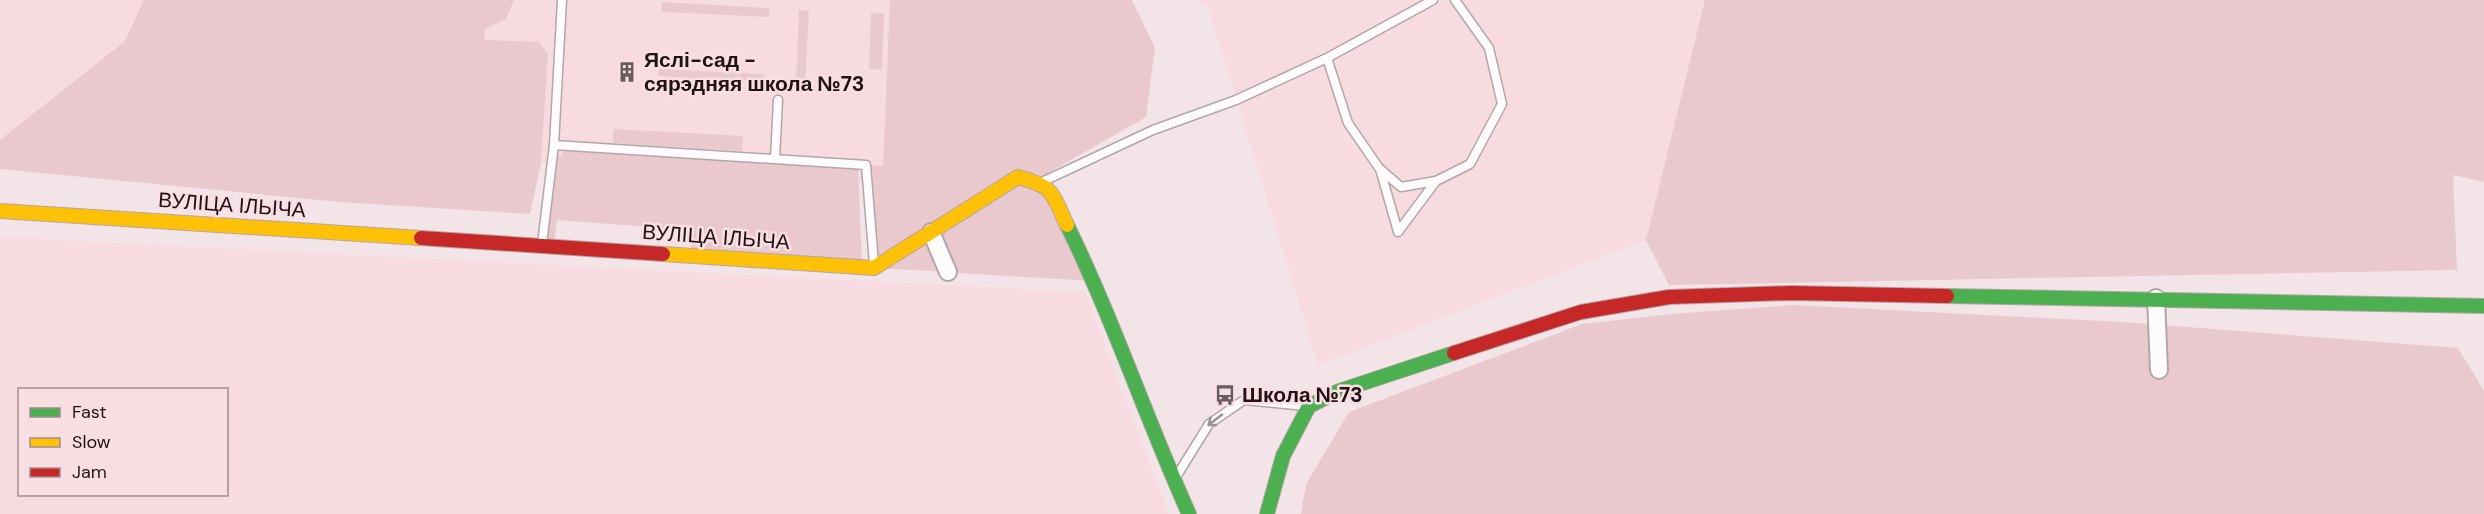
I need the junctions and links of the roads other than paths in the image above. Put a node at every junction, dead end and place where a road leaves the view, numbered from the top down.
1 (562, 0) edge
2 (1433, 0) edge
3 (1455, 0) edge
4 (1327, 58) junction
5 (778, 100) dead end
6 (554, 145) junction
7 (775, 159) junction
8 (1379, 168) junction
9 (1436, 181) junction
10 (1041, 183) junction
11 (0, 211) edge
12 (931, 232) junction
13 (542, 247) junction
14 (874, 268) junction
15 (948, 272) dead end
16 (2156, 298) junction
17 (2484, 306) edge
18 (2159, 370) dead end
19 (1309, 406) junction
20 (1175, 478) junction
21 (1189, 514) edge
22 (1267, 514) edge

1 - 6 lane
2 - 4 lane
3 - 9 lane
4 - 8 lane
4 - 10 lane
5 - 7 lane
6 - 7 lane
6 - 13 lane
7 - 14 lane
8 - 9 lane
8 - 9 lane
10 - 12 street
10 - 20 street
11 - 13 street, ВУЛІЦА ІЛЬІЧА
12 - 14 street
12 - 15 street
13 - 14 street, ВУЛІЦА ІЛЬІЧА
16 - 17 street
16 - 18 street
16 - 19 street
19 -> 20 lane
19 - 22 street
20 - 21 street

